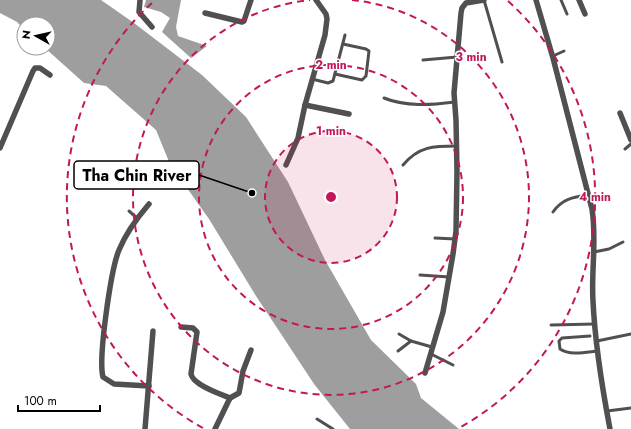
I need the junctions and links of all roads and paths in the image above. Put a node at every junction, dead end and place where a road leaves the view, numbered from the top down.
1 (140, 0) edge
2 (251, 0) edge
3 (316, 0) edge
4 (484, 0) edge
5 (536, 0) edge
6 (561, 0) edge
7 (579, 0) edge
8 (462, 1) edge
9 (462, 8) junction
10 (205, 13) dead end
11 (567, 14) dead end
12 (585, 14) dead end
13 (152, 28) dead end
14 (345, 35) dead end
15 (343, 44) junction
16 (564, 51) dead end
17 (552, 56) junction
18 (457, 57) junction
19 (423, 60) dead end
20 (502, 62) dead end
21 (335, 74) junction
22 (50, 75) dead end
23 (312, 79) junction
24 (384, 98) dead end
25 (455, 102) junction
26 (305, 105) junction
27 (620, 113) dead end
28 (349, 114) dead end
29 (292, 130) dead end
30 (300, 130) junction
31 (631, 140) edge
32 (631, 144) edge
33 (457, 146) junction
34 (0, 148) edge
35 (625, 149) dead end
36 (286, 165) dead end
37 (403, 165) dead end
38 (588, 195) junction
39 (149, 204) dead end
40 (129, 211) dead end
41 (553, 212) dead end
42 (137, 218) junction
43 (435, 238) dead end
44 (455, 239) junction
45 (623, 242) dead end
46 (594, 252) junction
47 (420, 275) dead end
48 (449, 277) junction
49 (595, 324) junction
50 (551, 325) dead end
51 (181, 327) dead end
52 (153, 331) dead end
53 (399, 334) dead end
54 (631, 334) edge
55 (590, 336) dead end
56 (411, 341) junction
57 (597, 341) junction
58 (433, 348) junction
59 (251, 350) dead end
60 (398, 351) dead end
61 (598, 351) junction
62 (431, 354) junction
63 (454, 365) dead end
64 (425, 373) dead end
65 (148, 386) junction
66 (230, 398) junction
67 (631, 408) edge
68 (606, 411) junction
69 (317, 419) dead end
70 (145, 429) edge
71 (215, 429) edge
72 (334, 429) edge
73 (610, 429) edge

1 - 13 street
2 - 10 street
3 - 23 street
4 - 9 street
4 - 20 lane
5 - 17 street
6 - 11 lane
7 - 12 street
8 - 9 lane
9 - 18 street
14 - 15 lane
15 - 21 lane
15 - 21 lane
16 - 17 lane
17 - 38 street
18 - 19 lane
18 - 25 street
21 - 23 lane
22 - 34 street
23 - 26 street
24 - 25 lane
25 - 33 street
26 - 28 street
26 - 30 street
27 - 31 street
29 - 30 street
30 - 36 street
32 - 35 lane
33 - 37 lane
33 - 44 street
38 - 41 lane
38 - 46 street
39 - 42 street
40 - 42 lane
42 - 65 street
43 - 44 lane
44 - 48 street
45 - 46 lane
46 - 49 street
47 - 48 lane
48 - 58 street
49 - 50 lane
49 - 57 street
51 - 66 street
52 - 65 street
53 - 56 lane
54 - 57 lane
55 - 61 lane
56 - 58 lane
56 - 60 lane
57 - 61 street
58 - 62 street
59 - 66 street
61 - 68 street
62 - 63 lane
62 - 64 street
65 - 70 street
66 - 71 street
67 - 68 lane
68 - 73 street
69 - 72 lane

